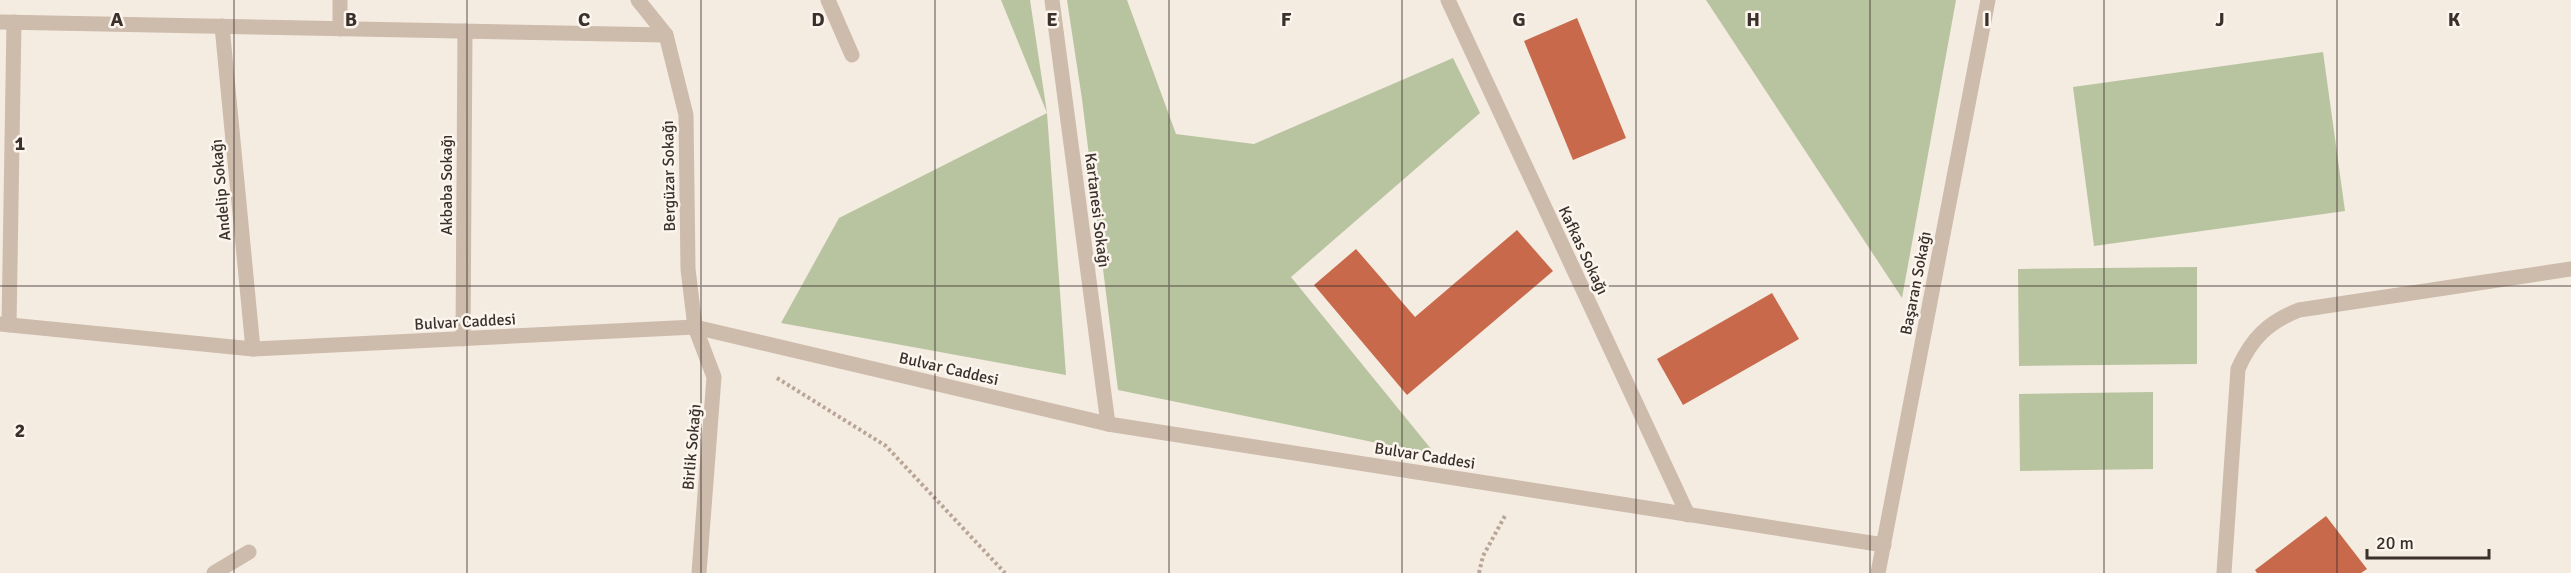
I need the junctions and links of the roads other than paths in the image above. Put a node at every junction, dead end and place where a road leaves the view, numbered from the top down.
1 (340, 0) edge
2 (638, 0) edge
3 (828, 0) edge
4 (1052, 0) edge
5 (1448, 0) edge
6 (1988, 0) edge
7 (7, 22) edge
8 (222, 26) junction
9 (340, 28) junction
10 (465, 31) junction
11 (666, 35) junction
12 (852, 55) dead end
13 (2571, 269) edge
14 (5, 324) edge
15 (695, 327) junction
16 (463, 339) junction
17 (253, 349) junction
18 (1108, 424) junction
19 (1688, 515) junction
20 (1884, 545) junction
21 (249, 552) dead end
22 (214, 573) edge
23 (699, 573) edge
24 (1878, 573) edge
25 (2224, 573) edge

1 - 9 street
2 - 11 street, Bergüzar Sokağı
3 - 12 street
4 - 18 street, Kartanesi Sokağı
5 - 19 street, Kafkas Sokağı
6 - 20 street, Başaran Sokağı
7 - 8 street
7 - 14 street
8 - 9 street
8 - 17 street, Andelip Sokağı
9 - 10 street
10 - 11 street
10 - 16 street, Akbaba Sokağı
11 - 15 street, Bergüzar Sokağı
13 - 25 street
14 - 17 street, Bulvar Caddesi
15 - 16 street, Bulvar Caddesi
15 - 18 street, Bulvar Caddesi
15 - 23 street, Birlik Sokağı
16 - 17 street, Bulvar Caddesi
18 - 19 street, Bulvar Caddesi
19 - 20 street, Bulvar Caddesi
20 - 24 street, Başaran Sokağı
21 - 22 street

